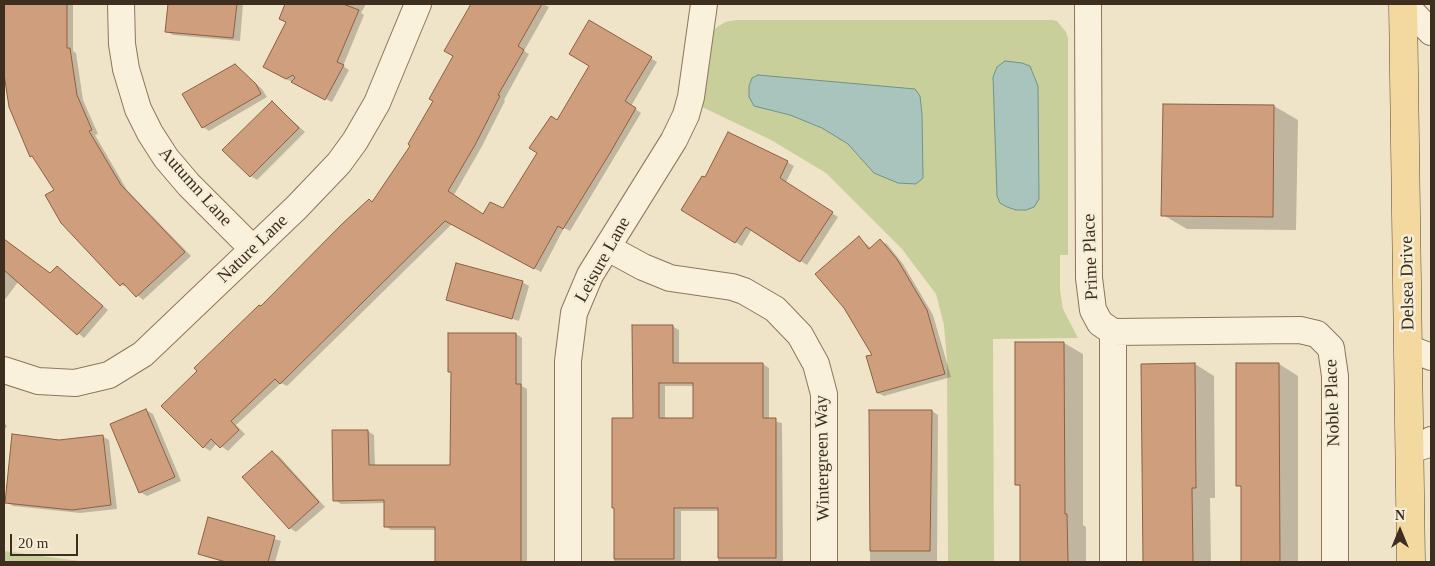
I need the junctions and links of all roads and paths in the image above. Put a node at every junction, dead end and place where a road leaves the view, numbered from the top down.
1 (121, 4) edge
2 (418, 4) edge
3 (704, 4) edge
4 (1088, 4) edge
5 (1404, 4) edge
6 (1431, 32) edge
7 (253, 248) junction
8 (608, 248) junction
9 (1113, 332) junction
10 (1426, 354) edge
11 (4, 370) edge
12 (1421, 445) edge
13 (568, 562) edge
14 (824, 562) edge
15 (1113, 562) edge
16 (1334, 562) edge
17 (1411, 562) edge

1 - 7 street, Autumn Lane
2 - 7 street, Nature Lane
3 - 8 street, Leisure Lane
4 - 9 street, Prime Place
5 - 6 street
5 - 10 main road, Delsea Drive
7 - 11 street, Nature Lane
8 - 13 street, Leisure Lane
8 - 14 street, Wintergreen Way
9 - 15 street
9 - 16 street, Noble Place
10 - 12 main road, Delsea Drive
12 - 17 main road, Delsea Drive

